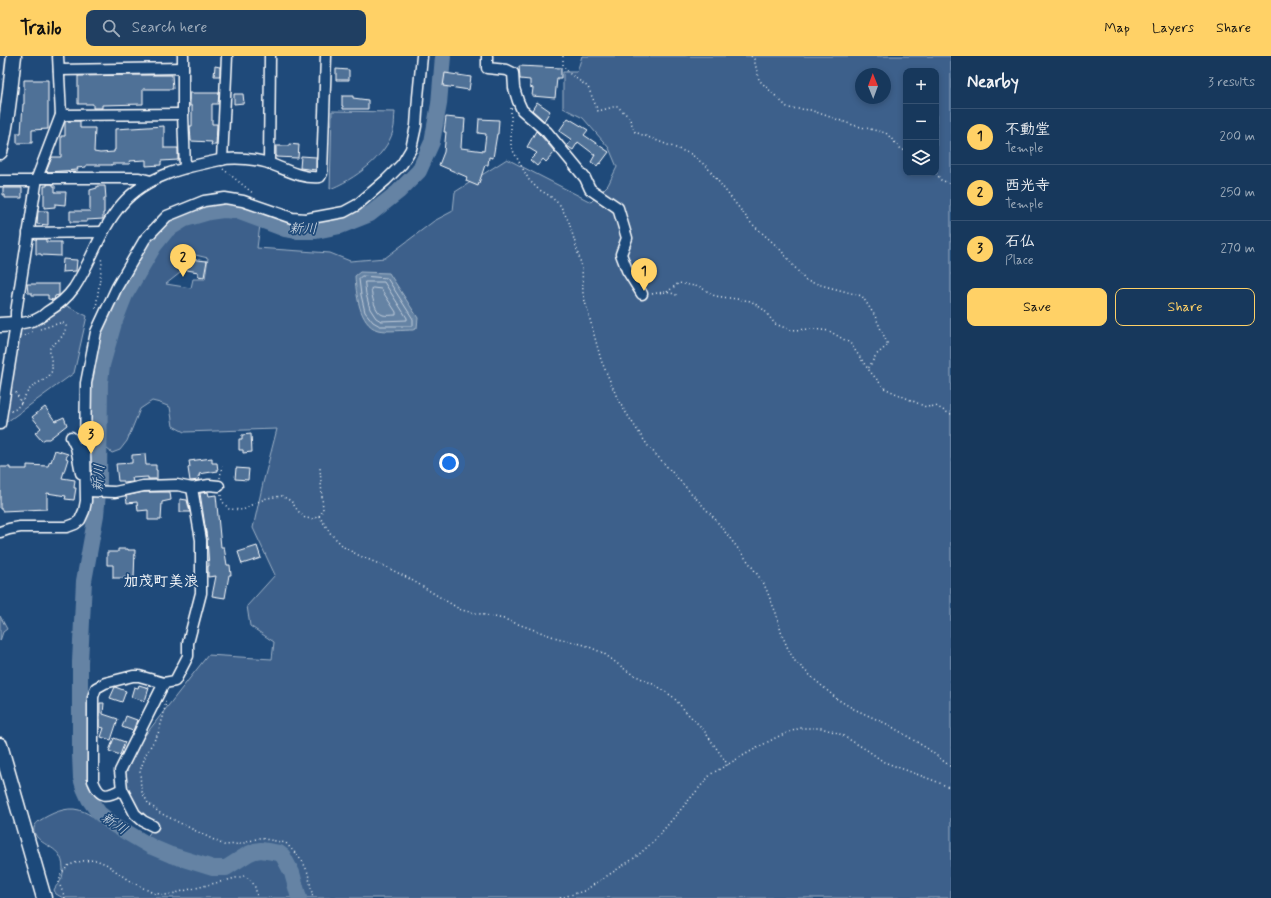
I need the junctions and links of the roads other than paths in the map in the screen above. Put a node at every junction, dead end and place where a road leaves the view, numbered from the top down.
1 (14, 56) edge
2 (58, 56) edge
3 (183, 56) edge
4 (227, 56) edge
5 (270, 56) edge
6 (326, 56) edge
7 (422, 56) edge
8 (487, 56) edge
9 (183, 68) junction
10 (59, 70) junction
11 (183, 114) junction
12 (61, 115) junction
13 (0, 152) edge
14 (222, 160) junction
15 (269, 163) junction
16 (185, 168) junction
17 (36, 179) junction
18 (0, 181) edge
19 (151, 181) junction
20 (103, 232) junction
21 (28, 233) junction
22 (642, 294) road end
23 (16, 324) junction
24 (0, 325) edge
25 (0, 424) edge
26 (71, 437) dead end
27 (218, 486) road end
28 (87, 488) junction
29 (192, 488) junction
30 (0, 532) edge
31 (164, 683) junction
32 (0, 745) edge
33 (122, 789) junction
34 (153, 826) dead end
35 (44, 898) edge

1 - 13 street
2 - 10 street
3 - 9 street
4 - 14 street
5 - 15 street
6 - 15 street
7 - 28 street
8 - 22 street
9 - 10 street
9 - 11 street
10 - 12 street
11 - 12 street
11 - 16 street
12 - 17 street
14 - 15 street
14 - 16 street
16 - 19 street
17 - 18 street
17 - 19 street
17 - 21 street
19 - 20 street
20 - 21 street
20 - 23 street
21 - 23 street
23 - 24 street
23 - 25 street
26 - 28 street
27 - 29 street
28 - 29 street
28 - 30 street
29 - 31 street
31 - 33 street
31 - 33 street
32 - 35 street
33 - 34 street

